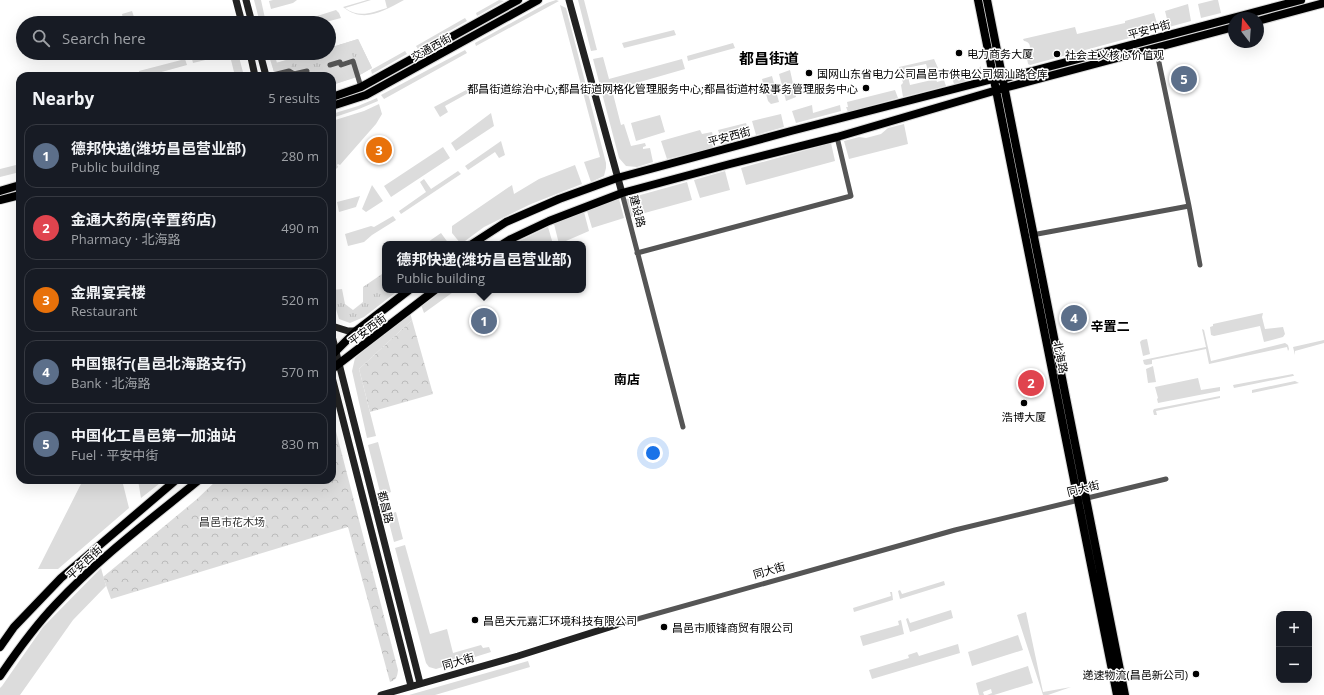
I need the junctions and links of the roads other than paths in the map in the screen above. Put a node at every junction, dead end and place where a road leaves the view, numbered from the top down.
1 (236, 0) edge
2 (246, 0) edge
3 (518, 0) edge
4 (538, 0) edge
5 (569, 0) edge
6 (978, 0) edge
7 (987, 0) edge
8 (1301, 0) edge
9 (1324, 3) edge
10 (240, 16) edge
11 (250, 16) edge
12 (1264, 19) edge
13 (1228, 29) edge
14 (1156, 48) junction
15 (252, 60) edge
16 (262, 60) edge
17 (330, 65) dead end
18 (307, 71) dead end
19 (254, 72) edge
20 (265, 72) edge
21 (303, 72) edge
22 (994, 79) junction
23 (1002, 79) junction
24 (361, 87) junction
25 (1000, 89) junction
26 (336, 96) edge
27 (336, 105) edge
28 (837, 137) junction
29 (617, 178) junction
30 (16, 187) edge
31 (0, 191) edge
32 (622, 193) junction
33 (16, 196) edge
34 (0, 200) edge
35 (1189, 206) junction
36 (1029, 236) junction
37 (477, 241) edge
38 (508, 241) edge
39 (637, 253) junction
40 (1200, 265) dead end
41 (405, 293) edge
42 (431, 293) edge
43 (336, 327) edge
44 (356, 331) junction
45 (336, 352) edge
46 (336, 366) edge
47 (336, 371) edge
48 (336, 401) edge
49 (683, 427) dead end
50 (1166, 479) dead end
51 (171, 484) edge
52 (194, 484) edge
53 (1082, 499) junction
54 (616, 625) joint
55 (0, 647) edge
56 (0, 676) edge
57 (420, 683) junction
58 (411, 686) junction
59 (381, 695) edge
60 (1117, 695) edge
61 (1125, 695) edge

1 - 10 street
2 - 11 street
3 - 24 main road, 交通西街
4 - 27 main road, 交通西街
5 - 29 street, 建设路
6 - 22 main road, 北海路
7 - 23 main road, 北海路
8 - 23 main road, 平安中街
9 - 12 main road
13 - 14 main road, 平安中街
14 - 25 main road, 平安中街
14 - 35 street
15 - 19 street
16 - 20 street
17 - 24 street
18 - 21 street
22 - 23 main road, 平安西街
22 - 25 main road, 北海路
22 - 29 main road, 平安西街
23 - 25 main road, 北海路
24 - 26 main road, 交通西街
25 - 28 main road
25 - 36 main road, 北海路
28 - 32 main road
28 - 39 street
29 - 32 street, 建设路
29 - 37 main road, 平安西街
30 - 31 main road
32 - 38 main road
32 - 39 street, 建设路
33 - 34 main road
35 - 36 street
35 - 40 street
36 - 53 main road, 北海路
39 - 49 street, 建设路
41 - 44 main road, 平安西街
42 - 46 main road, 平安西街
43 - 44 street
44 - 45 main road, 平安西街
47 - 57 street, 都昌路
48 - 58 street, 都昌路
50 - 53 street, 同大街
51 - 55 main road, 平安西街
52 - 56 main road, 平安西街
53 - 54 street, 同大街
53 - 60 main road, 北海路
53 - 61 main road, 北海路
54 - 57 street, 同大街
57 - 58 street, 同大街
58 - 59 street, 同大街

